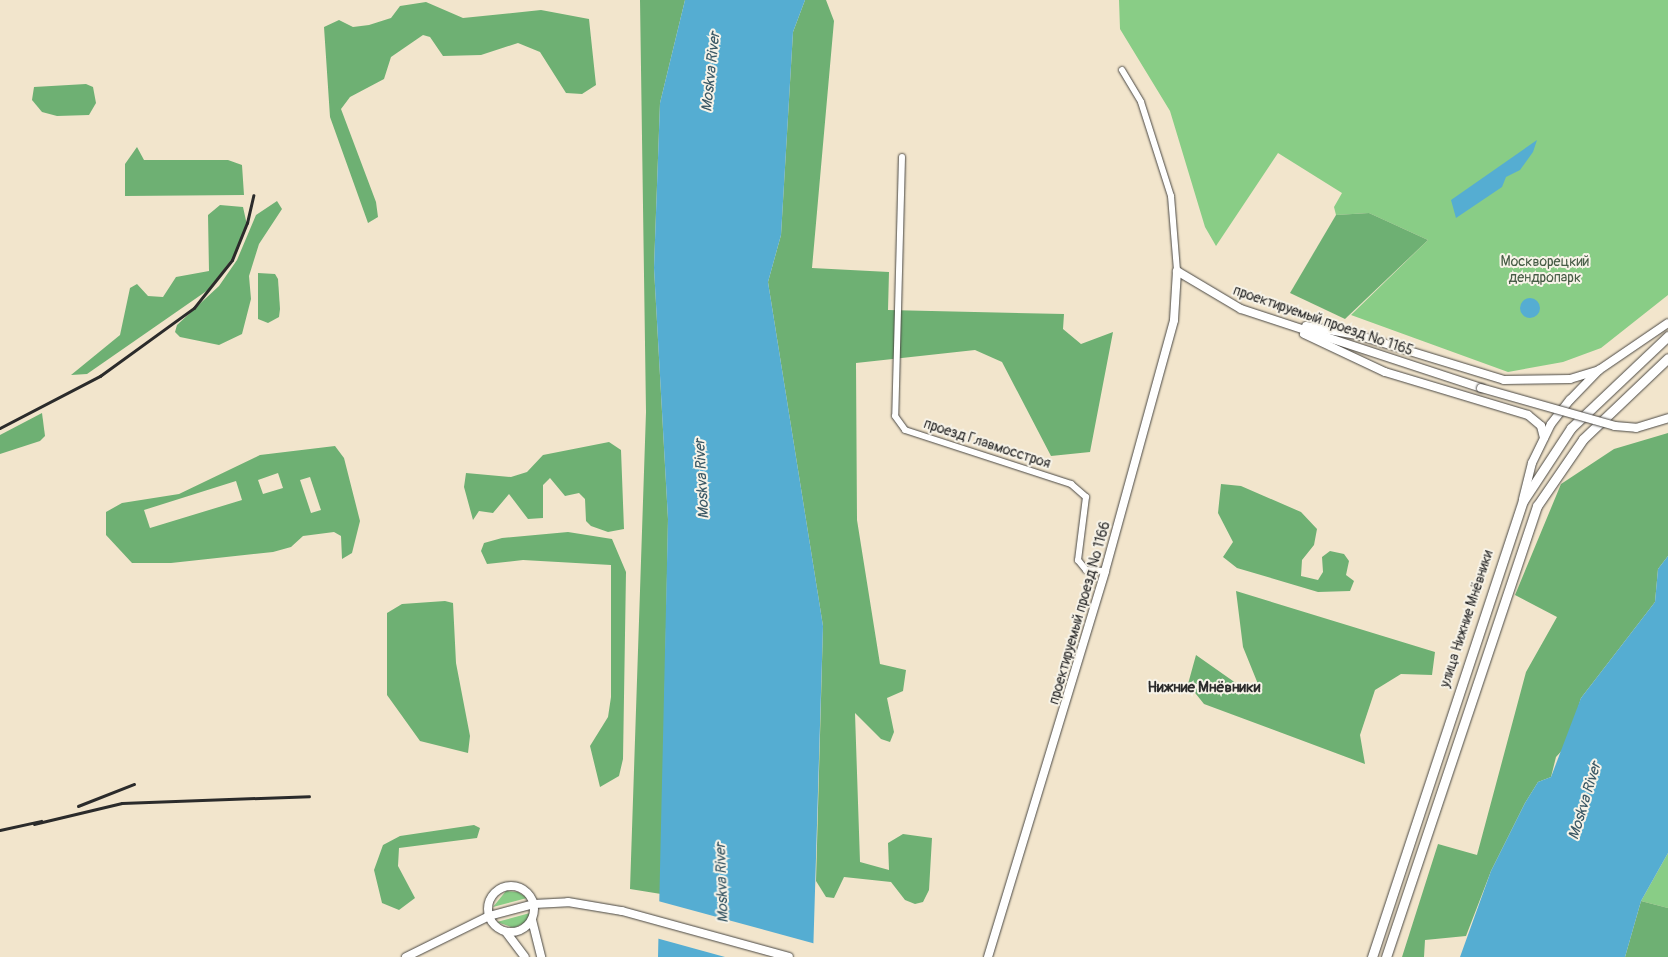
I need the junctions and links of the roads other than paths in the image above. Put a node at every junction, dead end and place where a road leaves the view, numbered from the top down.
1 (1122, 70) dead end
2 (902, 157) dead end
3 (1178, 271) junction
4 (1280, 322) junction
5 (1668, 323) edge
6 (1668, 336) edge
7 (1668, 358) edge
8 (1599, 370) junction
9 (1668, 418) edge
10 (1544, 438) junction
11 (1523, 500) junction
12 (1105, 571) junction
13 (1433, 769) junction
14 (1447, 773) junction
15 (534, 904) junction
16 (489, 916) junction
17 (532, 920) junction
18 (506, 932) junction
19 (406, 957) edge
20 (525, 957) edge
21 (541, 957) edge
22 (789, 957) edge
23 (988, 957) edge
24 (1372, 957) edge
25 (1386, 957) edge

1 - 3 street
2 - 12 street, проезд Главмосстроя
3 - 4 street, проектируемый проезд № 1165
3 - 12 street, проектируемый проезд № 1166
4 - 8 street
4 - 9 street, проектируемый проезд № 1165, bridge
4 - 10 street
5 - 8 street
6 - 11 main road, улица Нижние Мнёвники
7 - 14 main road, улица Нижние Мнёвники
8 - 10 street
10 - 11 street
11 - 13 main road, улица Нижние Мнёвники
12 - 23 street, проектируемый проезд № 1166
13 - 14 street
13 - 24 main road, улица Нижние Мнёвники
14 - 25 main road, улица Нижние Мнёвники
15 - 16 street
15 - 16 street
15 - 17 street
15 - 22 street
16 - 18 street
16 - 19 street
17 - 18 street
17 - 21 street
18 - 20 street

